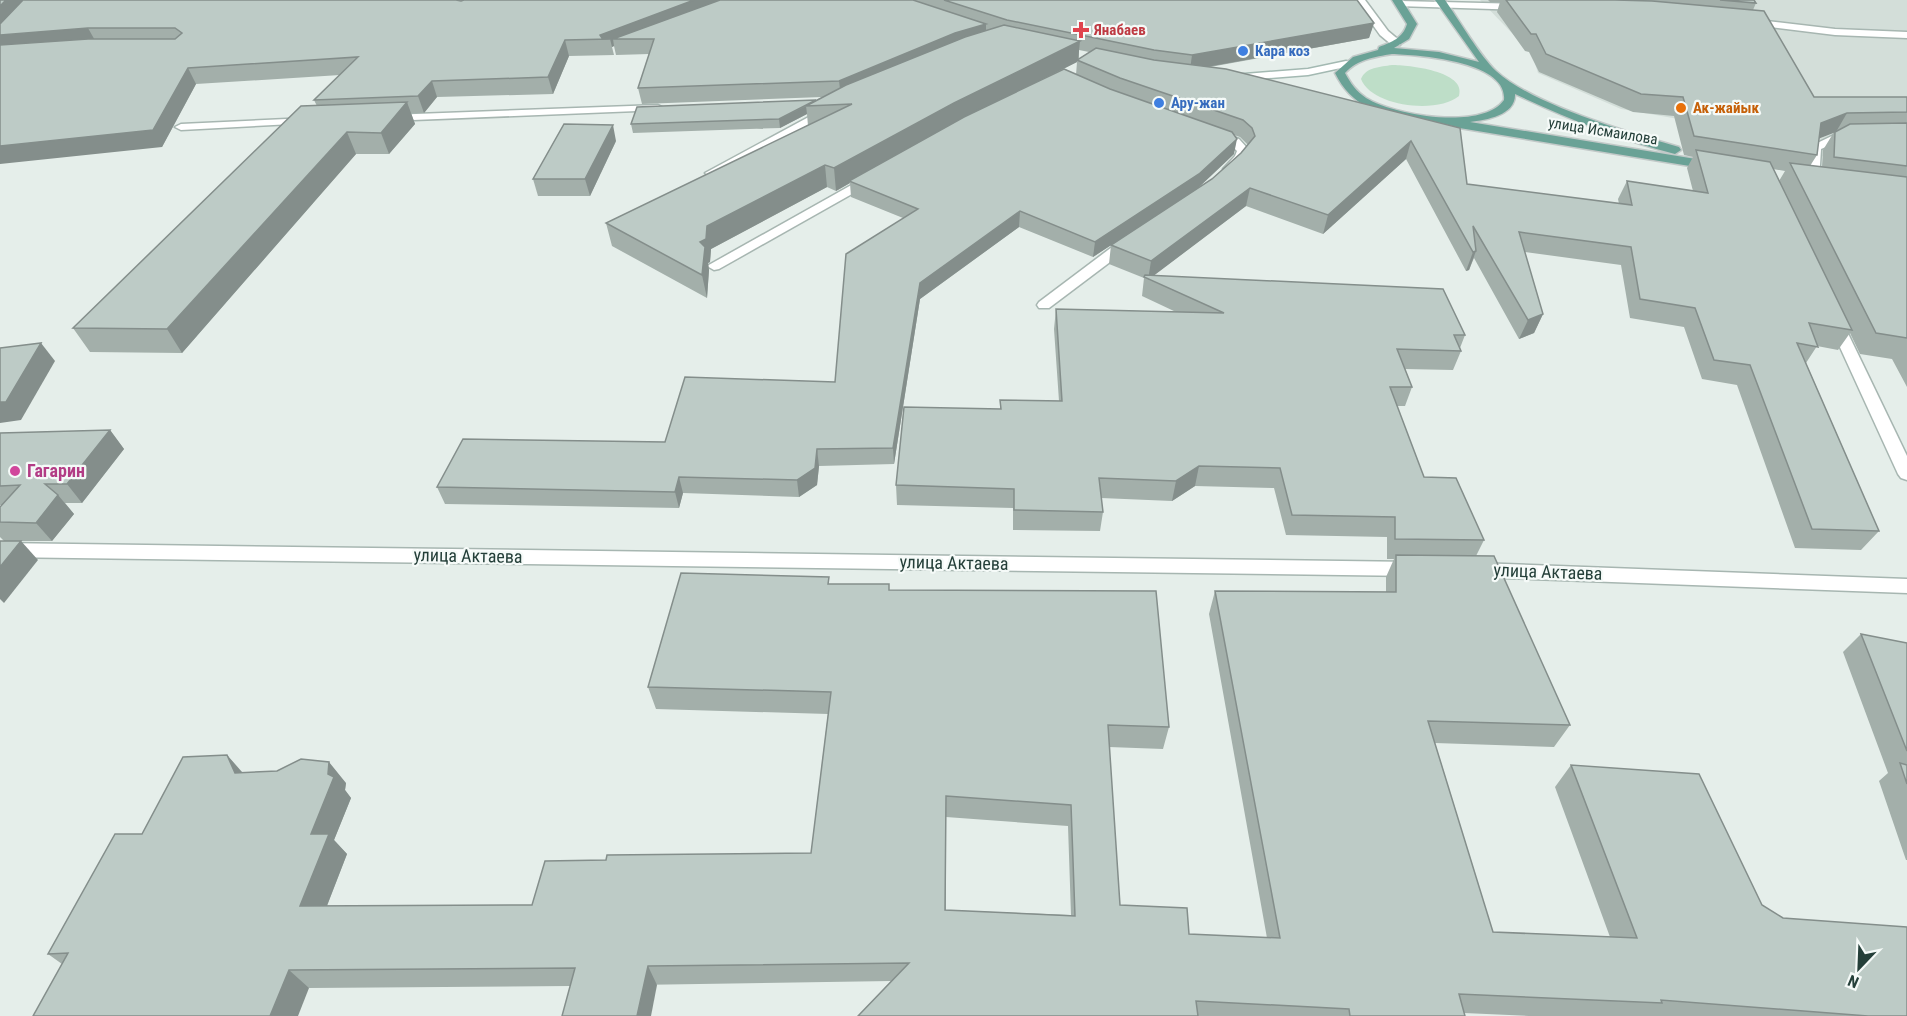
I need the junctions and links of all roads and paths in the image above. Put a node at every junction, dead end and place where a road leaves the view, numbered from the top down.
1 (1360, 0) edge
2 (1398, 2) edge
3 (1442, 2) edge
4 (1530, 7) edge
5 (1741, 21) edge
6 (1907, 35) edge
7 (1396, 43) junction
8 (1374, 53) junction
9 (1346, 64) junction
10 (1492, 73) junction
11 (1506, 85) junction
12 (1263, 88) edge
13 (810, 103) edge
14 (1345, 103) edge
15 (669, 108) edge
16 (1392, 112) junction
17 (372, 118) edge
18 (1435, 120) junction
19 (324, 121) edge
20 (181, 127) dead end
21 (1202, 130) edge
22 (1860, 138) edge
23 (882, 172) edge
24 (696, 181) edge
25 (1216, 181) edge
26 (1813, 181) edge
27 (1137, 236) edge
28 (714, 266) dead end
29 (1826, 303) edge
30 (1044, 305) dead end
31 (1907, 474) edge
32 (0, 550) edge
33 (1427, 569) edge
34 (1463, 570) edge
35 (1907, 586) edge

1 - 7 street
2 - 3 street
2 - 7 main road
3 - 4 street
3 - 10 main road
5 - 6 street
7 - 8 main road
8 - 9 main road
8 - 10 main road
9 - 12 street
9 - 16 main road
10 - 11 main road, улица Исмаилова
11 - 18 main road
11 - 18 main road, улица Исмаилова
13 - 24 street
14 - 16 street
15 - 17 street
16 - 18 main road
19 - 20 street
21 - 25 street
22 - 26 street
23 - 28 street
27 - 30 street
29 - 31 street
32 - 33 street, улица Актаева
34 - 35 street, улица Актаева

